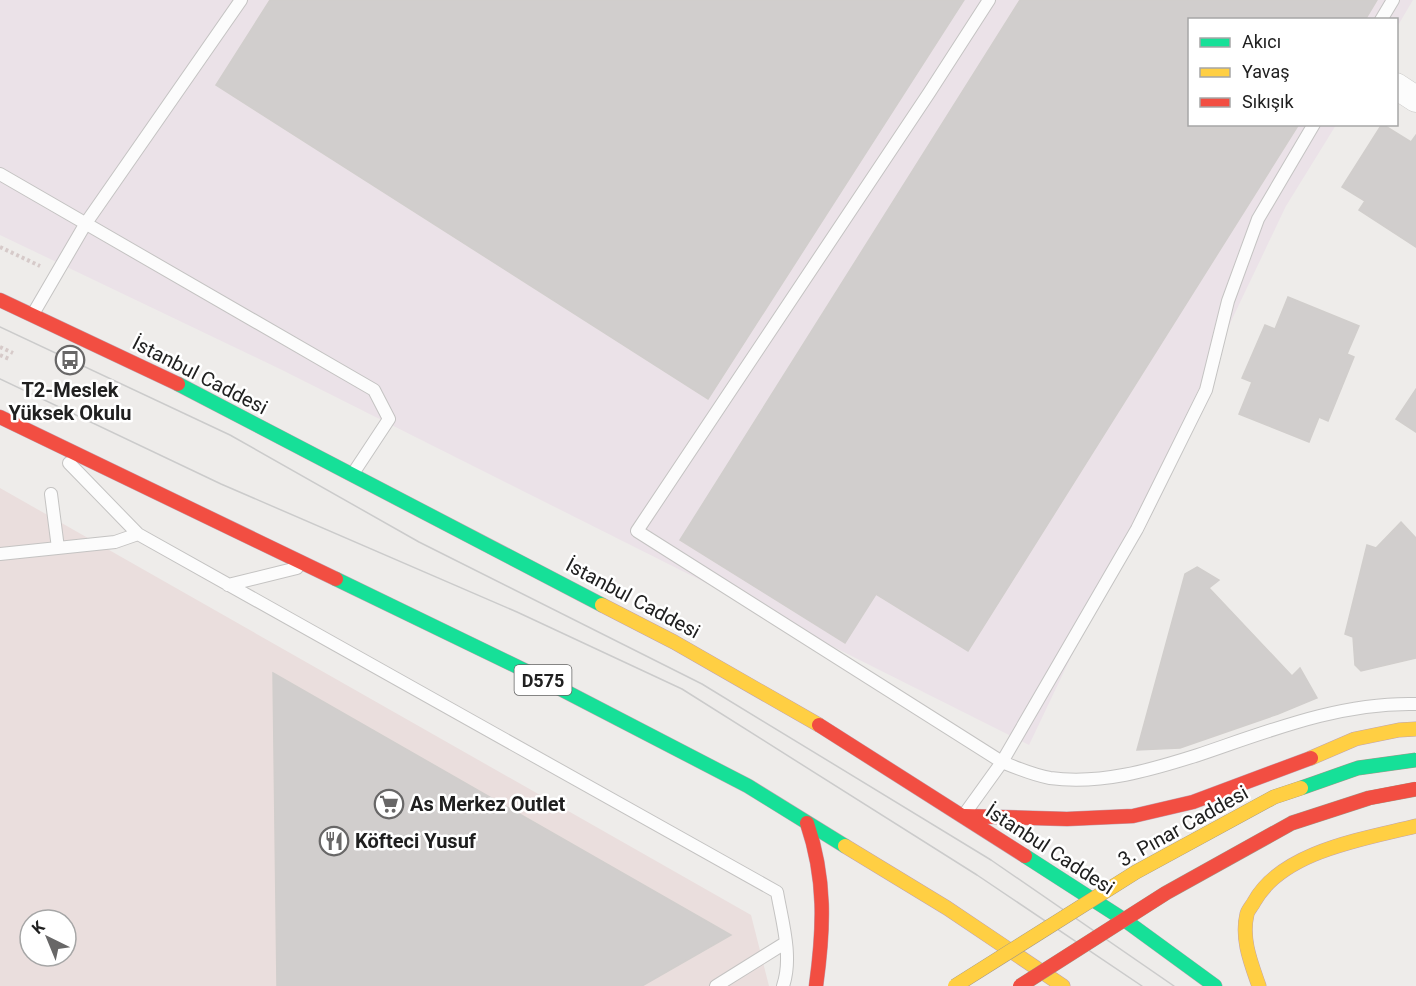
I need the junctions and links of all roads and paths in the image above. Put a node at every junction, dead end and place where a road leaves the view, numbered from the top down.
1 (242, 0) edge
2 (989, 0) edge
3 (1393, 0) edge
4 (1382, 18) edge
5 (1398, 87) edge
6 (1416, 99) edge
7 (1313, 126) edge
8 (0, 174) edge
9 (86, 223) junction
10 (0, 247) edge
11 (56, 274) junction
12 (0, 300) edge
13 (32, 315) junction
14 (0, 347) edge
15 (13, 353) dead end
16 (0, 355) edge
17 (9, 359) dead end
18 (0, 417) edge
19 (45, 438) junction
20 (352, 476) junction
21 (51, 494) dead end
22 (138, 534) junction
23 (58, 548) junction
24 (0, 554) edge
25 (308, 566) junction
26 (228, 585) junction
27 (1416, 704) edge
28 (1416, 729) edge
29 (1416, 760) edge
30 (1002, 762) junction
31 (1416, 789) edge
32 (963, 816) junction
33 (807, 823) junction
34 (1416, 826) edge
35 (785, 944) junction
36 (716, 986) edge
37 (783, 986) edge
38 (816, 986) edge
39 (955, 986) edge
40 (1020, 986) edge
41 (1063, 986) edge
42 (1215, 986) edge
43 (1259, 986) edge

1 - 9 lane
2 - 30 lane
3 - 4 lane
5 - 6 street
7 - 30 lane
8 - 9 lane
9 - 11 lane
9 - 20 lane
10 - 11 path
11 - 13 lane
12 - 13 main road, İstanbul Caddesi
13 - 20 main road, İstanbul Caddesi
14 - 15 path
16 - 17 path
18 - 19 main road, D575
19 - 22 lane
19 - 25 main road, D575
20 - 32 main road, İstanbul Caddesi
21 - 23 lane
22 - 23 lane
22 - 26 lane
23 - 24 lane
25 - 26 lane
25 - 33 main road, D575
26 - 35 lane
27 - 30 lane
28 - 32 main road
29 - 39 main road, 3. Pınar Caddesi, bridge
30 - 32 lane
31 - 40 main road, bridge
32 - 42 main road, İstanbul Caddesi
33 - 38 main road
33 - 41 main road, D575
34 - 43 main road
35 - 36 lane
35 - 37 lane

